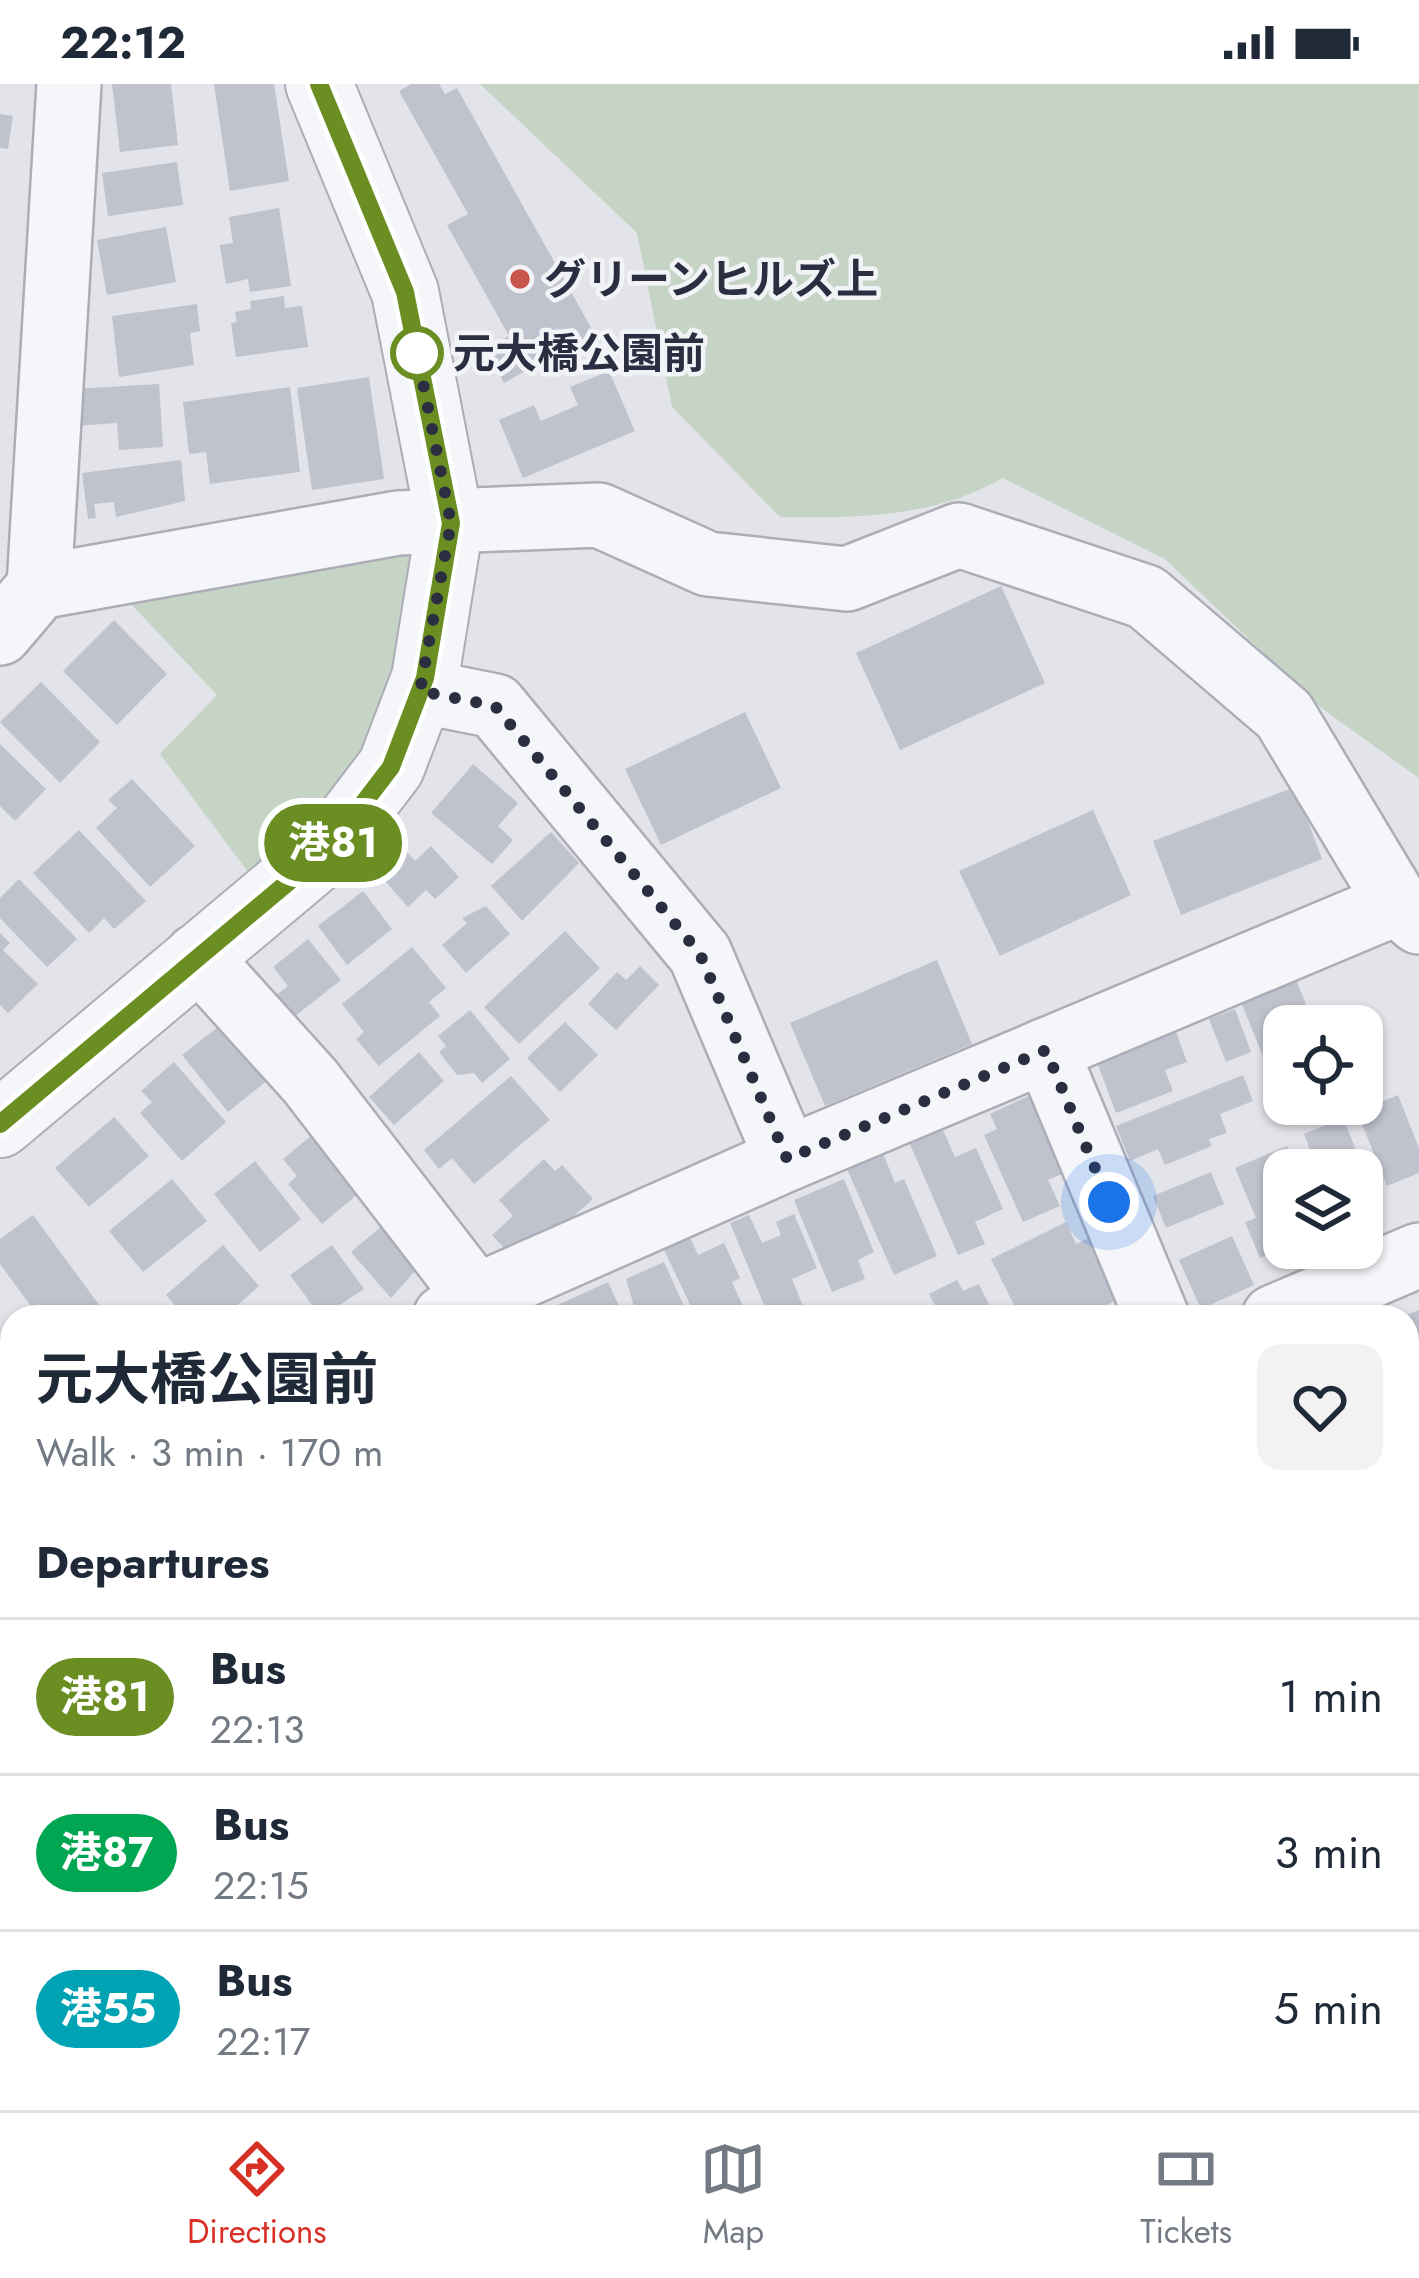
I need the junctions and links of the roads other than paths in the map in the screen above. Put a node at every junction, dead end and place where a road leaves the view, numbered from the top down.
1 (69, 84) edge
2 (319, 84) edge
3 (451, 523) junction
4 (19, 573) edge
5 (420, 691) junction
6 (1408, 913) edge
7 (197, 956) junction
8 (1046, 1050) junction
9 (0, 1124) edge
10 (787, 1159) junction
11 (1419, 1255) edge
12 (468, 1305) edge
13 (482, 1305) edge
14 (1152, 1305) edge
15 (1302, 1305) edge

1 - 4 street
2 - 3 street
3 - 4 street
3 - 5 street
3 - 6 street
5 - 7 street
5 - 10 street
6 - 8 street
7 - 9 street
7 - 12 street
8 - 10 street
8 - 14 street
10 - 13 street
11 - 15 street

